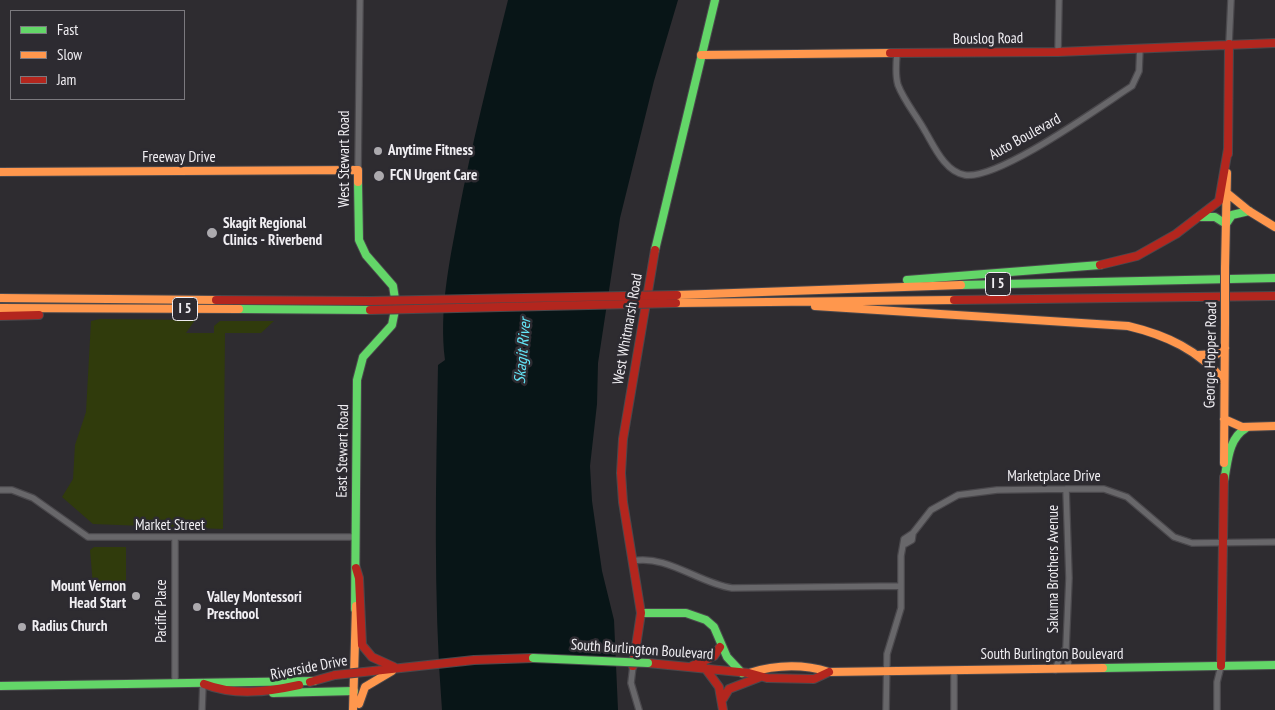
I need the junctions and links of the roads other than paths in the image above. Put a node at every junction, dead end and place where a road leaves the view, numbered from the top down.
1 (360, 0) edge
2 (715, 0) edge
3 (1059, 0) edge
4 (1231, 0) edge
5 (1275, 43) edge
6 (1229, 44) junction
7 (1140, 48) junction
8 (1058, 52) junction
9 (897, 54) junction
10 (701, 55) junction
11 (1228, 149) junction
12 (358, 170) junction
13 (0, 172) edge
14 (1227, 193) junction
15 (1249, 211) junction
16 (1199, 217) junction
17 (1226, 224) junction
18 (1275, 227) edge
19 (1275, 278) edge
20 (0, 294) edge
21 (721, 294) junction
22 (1275, 296) edge
23 (0, 298) edge
24 (45, 298) junction
25 (677, 299) junction
26 (767, 301) junction
27 (396, 305) joint
28 (0, 308) edge
29 (147, 308) junction
30 (0, 316) edge
31 (1225, 348) junction
32 (1197, 355) junction
33 (1224, 381) junction
34 (1224, 418) junction
35 (1275, 426) edge
36 (1246, 428) junction
37 (1224, 481) junction
38 (1066, 489) junction
39 (0, 490) edge
40 (355, 537) junction
41 (175, 538) junction
42 (1223, 542) junction
43 (1275, 542) edge
44 (632, 561) junction
45 (356, 566) junction
46 (901, 586) junction
47 (641, 613) junction
48 (720, 647) junction
49 (1066, 648) junction
50 (533, 658) joint
51 (1275, 665) edge
52 (633, 666) joint
53 (1221, 666) junction
54 (690, 667) junction
55 (399, 668) junction
56 (705, 668) junction
57 (954, 670) junction
58 (1055, 670) junction
59 (1069, 670) junction
60 (829, 672) junction
61 (887, 672) junction
62 (746, 673) junction
63 (762, 677) junction
64 (314, 681) junction
65 (202, 683) junction
66 (175, 684) junction
67 (0, 686) edge
68 (354, 690) junction
69 (252, 691) junction
70 (723, 699) junction
71 (202, 710) edge
72 (353, 710) edge
73 (358, 710) edge
74 (639, 710) edge
75 (723, 710) edge
76 (886, 710) edge
77 (954, 710) edge
78 (1217, 710) edge

1 - 12 street, West Stewart Road
2 - 10 main road, West Whitmarsh Road
3 - 8 street
4 - 6 street
5 - 6 main road, Bouslog Road
6 - 7 main road, Bouslog Road
6 - 11 main road, George Hopper Road
7 - 8 main road, Bouslog Road
7 - 9 street, Auto Boulevard
8 - 9 main road, Bouslog Road
9 - 10 main road, Bouslog Road
10 - 44 main road, West Whitmarsh Road
11 - 14 main road, George Hopper Road
11 - 16 main road
12 - 13 main road, Freeway Drive
12 - 27 main road, West Stewart Road
14 - 15 main road
14 - 17 main road, George Hopper Road
15 - 17 main road
15 - 18 main road
16 - 17 main road
16 - 21 main road
17 - 31 main road, George Hopper Road, bridge
19 - 21 main road, I 5
20 - 24 main road
21 - 25 main road, I 5
22 - 26 main road, I 5
23 - 24 main road, I 5
24 - 25 main road, I 5, bridge
25 - 26 main road, I 5
25 - 29 main road, I 5, bridge
26 - 32 main road
27 - 40 main road, East Stewart Road
28 - 29 main road, I 5
29 - 30 main road
31 - 32 main road
31 - 33 main road, George Hopper Road
32 - 33 main road
33 - 34 main road, George Hopper Road
34 - 36 main road
34 - 37 main road, George Hopper Road
35 - 36 main road
36 - 37 main road
37 - 42 main road, George Hopper Road
38 - 42 street, Marketplace Drive
38 - 46 street, Marketplace Drive
38 - 49 street, Sakuma Brothers Avenue
39 - 41 street, Market Street
40 - 41 street, Market Street
40 - 45 main road, East Stewart Road
41 - 66 street, Pacific Place
42 - 43 street, Marketplace Drive
42 - 53 main road, George Hopper Road
44 - 46 street
44 - 47 main road, West Whitmarsh Road
45 - 55 main road
45 - 68 main road, East Stewart Road
46 - 61 street
47 - 48 main road
47 - 52 main road, West Whitmarsh Road
48 - 54 main road
48 - 62 main road
49 - 58 street, Sakuma Brothers Avenue
49 - 59 street, Sakuma Brothers Avenue
50 - 54 main road, South Burlington Boulevard, bridge
50 - 55 main road, Riverside Drive
51 - 53 main road, South Burlington Boulevard
52 - 74 street
53 - 59 main road, South Burlington Boulevard
53 - 78 street
54 - 56 main road, South Burlington Boulevard
55 - 64 main road, Riverside Drive, bridge
55 - 73 main road
56 - 62 main road, South Burlington Boulevard
56 - 70 main road
57 - 58 main road, South Burlington Boulevard
57 - 61 main road, South Burlington Boulevard
57 - 77 street
58 - 59 main road, South Burlington Boulevard
60 - 61 main road, South Burlington Boulevard
60 - 62 main road, South Burlington Boulevard
60 - 63 main road, South Burlington Boulevard
61 - 76 street
62 - 63 main road, South Burlington Boulevard
63 - 70 main road
64 - 65 main road
64 - 69 main road, Riverside Drive
65 - 66 main road, Riverside Drive
65 - 69 main road, Riverside Drive
65 - 71 street
66 - 67 main road, Riverside Drive
68 - 69 main road
68 - 72 main road, East Stewart Road
70 - 75 main road

